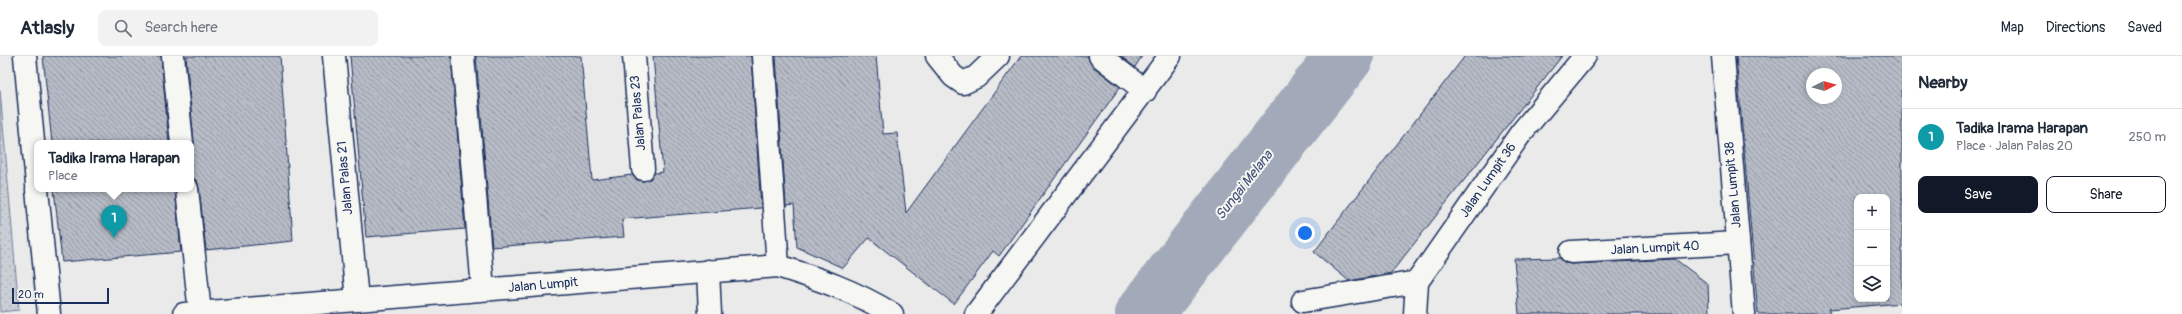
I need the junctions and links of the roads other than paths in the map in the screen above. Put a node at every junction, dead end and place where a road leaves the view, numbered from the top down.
1 (26, 56) edge
2 (173, 56) edge
3 (334, 56) edge
4 (463, 56) edge
5 (634, 56) edge
6 (763, 56) edge
7 (937, 56) edge
8 (998, 56) edge
9 (1100, 56) edge
10 (1170, 56) edge
11 (1585, 56) edge
12 (1723, 56) edge
13 (1145, 91) junction
14 (182, 140) edge
15 (34, 149) edge
16 (643, 169) dead end
17 (37, 192) edge
18 (187, 192) edge
19 (1738, 243) junction
20 (1571, 252) dead end
21 (778, 266) junction
22 (708, 271) junction
23 (1417, 282) junction
24 (483, 289) junction
25 (357, 300) junction
26 (1303, 301) dead end
27 (192, 313) edge
28 (49, 314) edge
29 (710, 314) edge
30 (892, 314) edge
31 (976, 314) edge
32 (1415, 314) edge
33 (1744, 314) edge

1 - 15 street
2 - 14 street
3 - 25 street, Jalan Palas 21
4 - 24 street
5 - 16 street, Jalan Palas 23
6 - 21 street
7 - 8 street
9 - 13 street
10 - 13 street
11 - 23 street, Jalan Lumpit 36
12 - 19 street, Jalan Lumpit 38
13 - 31 street
17 - 28 street
18 - 27 street
19 - 20 street, Jalan Lumpit 40
19 - 33 street, Jalan Lumpit 38
21 - 22 street, Jalan Lumpit
21 - 30 street, Jalan Lumpit
22 - 24 street, Jalan Lumpit
22 - 29 street
23 - 26 street
23 - 32 street
24 - 25 street, Jalan Lumpit
25 - 27 street, Jalan Lumpit

